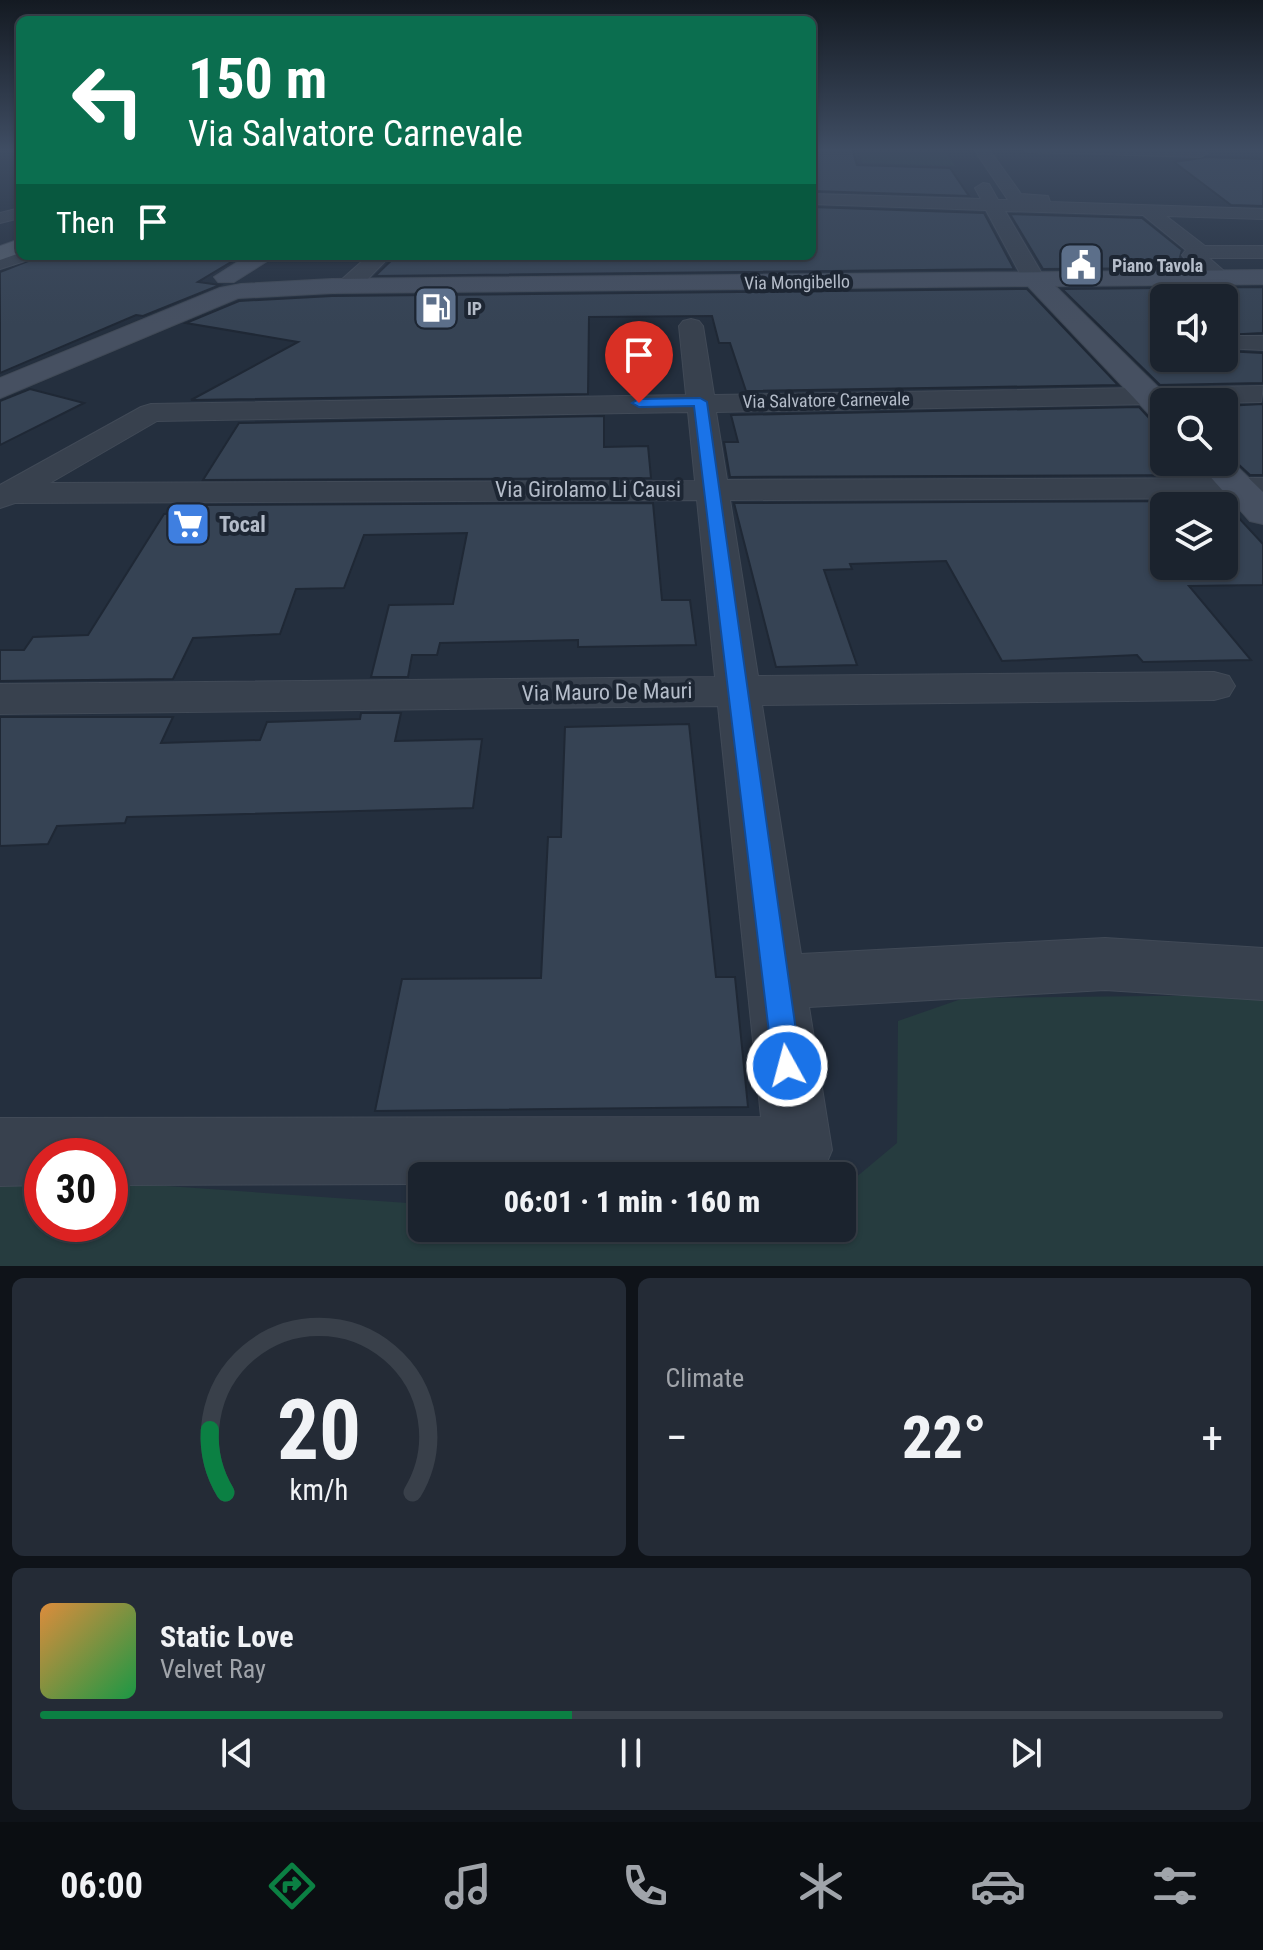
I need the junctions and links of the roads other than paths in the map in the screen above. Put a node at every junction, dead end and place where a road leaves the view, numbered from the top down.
1 (995, 207) edge
2 (1058, 207) edge
3 (1227, 207) edge
4 (1147, 210) junction
5 (1235, 214) junction
6 (1263, 214) edge
7 (1200, 252) junction
8 (1263, 252) edge
9 (375, 260) edge
10 (245, 276) edge
11 (1263, 277) edge
12 (1221, 278) junction
13 (1034, 279) junction
14 (340, 286) junction
15 (691, 326) dead end
16 (1238, 343) edge
17 (1263, 343) edge
18 (0, 389) edge
19 (1261, 394) dead end
20 (1238, 396) edge
21 (1150, 397) edge
22 (700, 402) junction
23 (1150, 403) edge
24 (1234, 476) edge
25 (1251, 488) edge
26 (712, 489) junction
27 (4, 495) edge
28 (1263, 513) edge
29 (1214, 686) dead end
30 (738, 691) junction
31 (0, 699) edge
32 (1263, 974) edge
33 (776, 982) junction
34 (0, 1152) edge

1 - 13 street
2 - 4 street
3 - 5 street
4 - 5 street
4 - 7 street
5 - 6 street
7 - 8 street
7 - 12 street
9 - 14 street
10 - 14 street, Via Mongibello
10 - 18 street, Via Mongibello
11 - 12 street, Via Mongibello
12 - 13 street, Via Mongibello
13 - 14 street, Via Mongibello
13 - 21 street
15 - 22 street
16 - 17 street
19 - 20 street, Via Salvatore Carnevale
22 - 23 street, Via Salvatore Carnevale
22 - 26 street
22 - 27 street, Via Salvatore Carnevale
24 - 25 street
25 - 26 street, Via Girolamo Li Causi
25 - 28 street
26 - 27 street, Via Girolamo Li Causi
26 - 30 street
29 - 30 street, Via Mauro De Mauri
30 - 31 street, Via Mauro De Mauri
30 - 33 street
32 - 33 street
33 - 34 street

